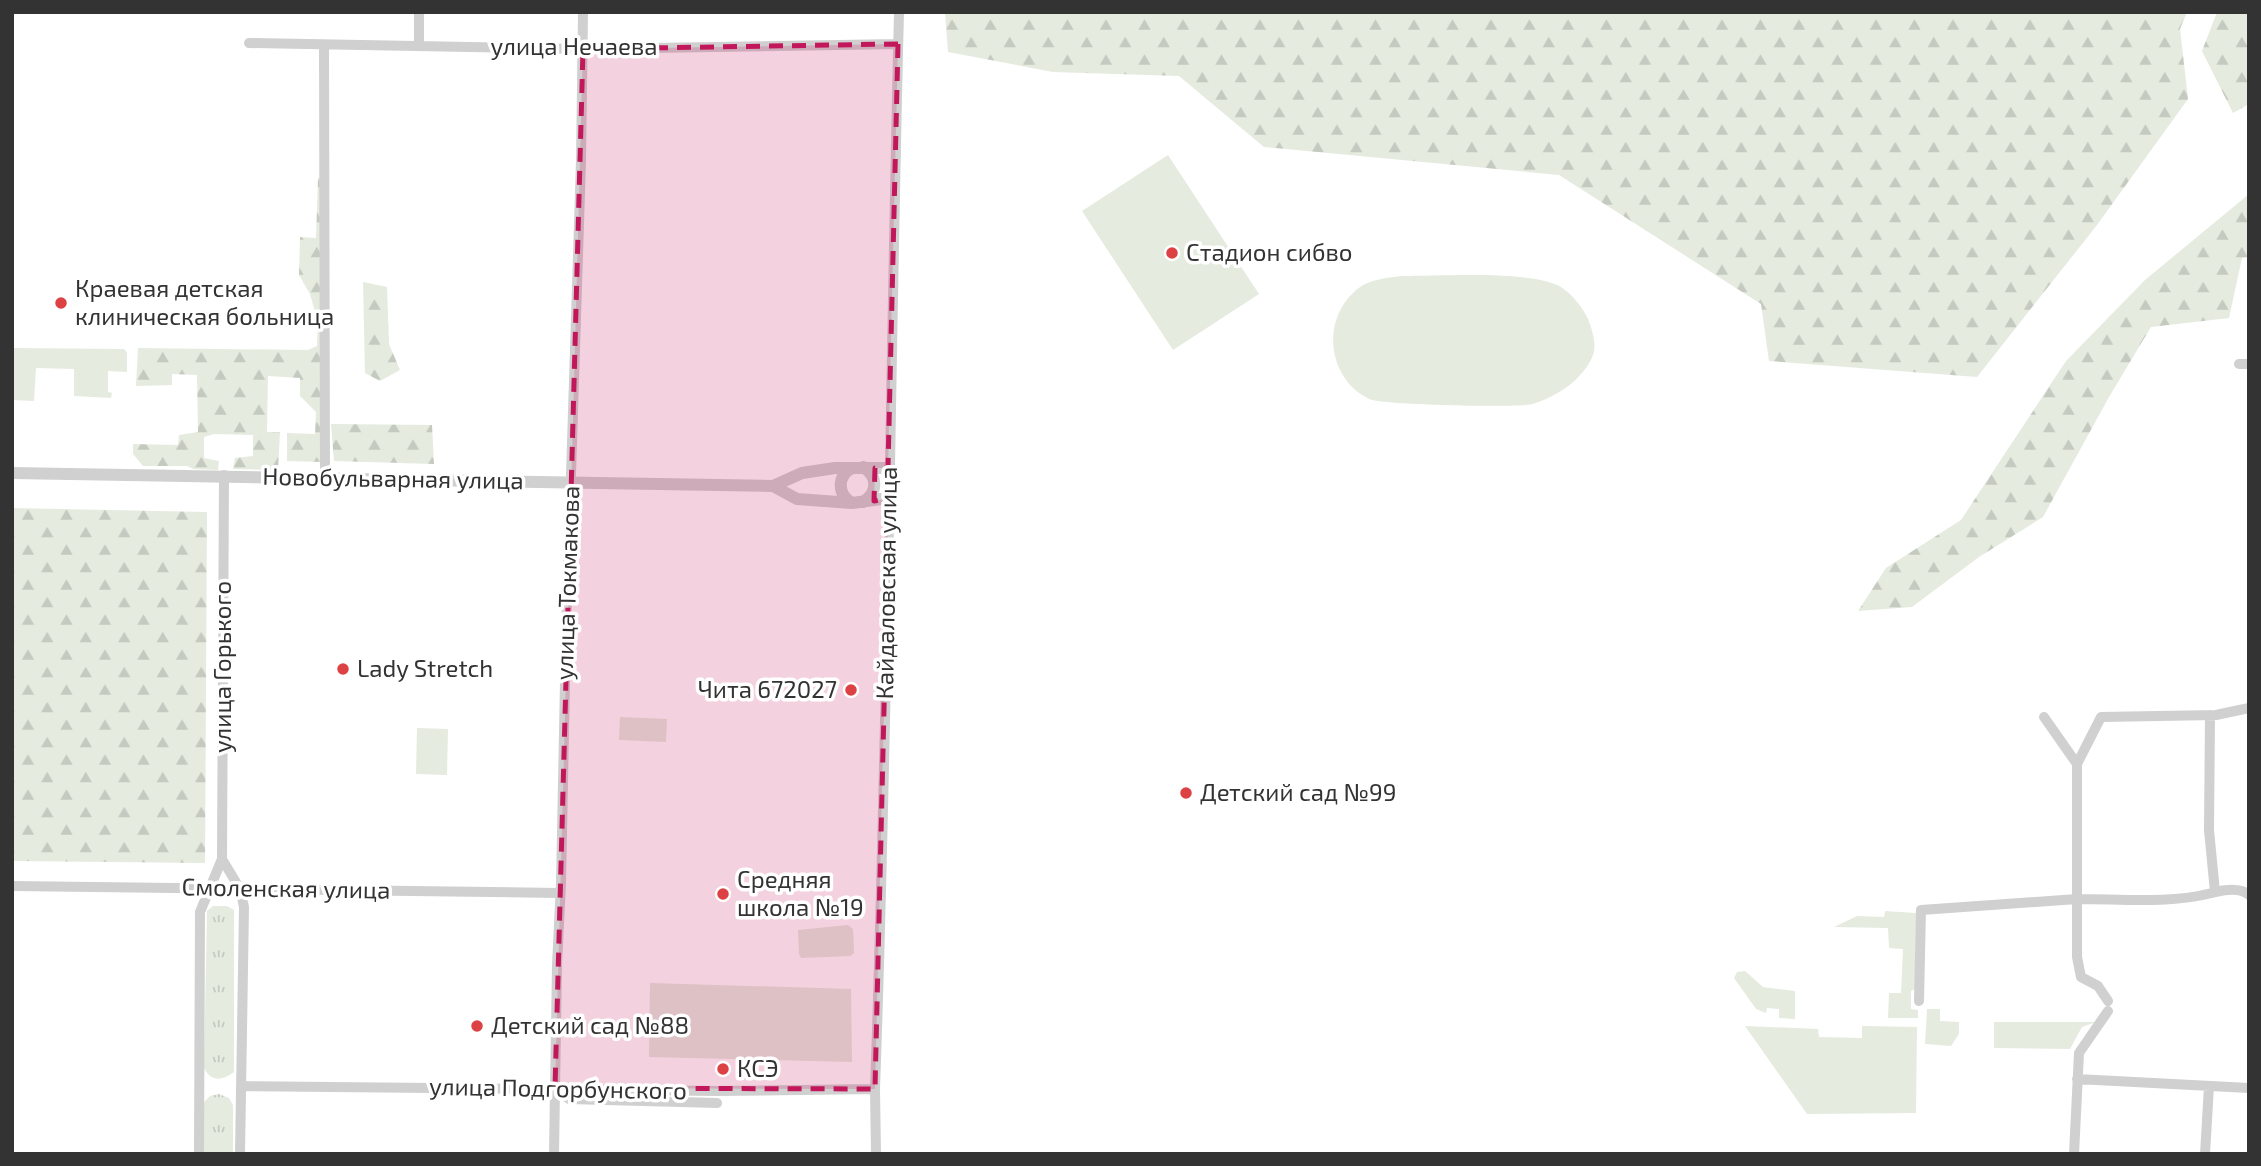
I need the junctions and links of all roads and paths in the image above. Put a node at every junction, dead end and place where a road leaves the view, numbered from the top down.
1 (419, 12) edge
2 (583, 12) edge
3 (899, 12) edge
4 (249, 43) dead end
5 (898, 44) junction
6 (324, 45) junction
7 (419, 46) junction
8 (583, 49) junction
9 (858, 468) junction
10 (888, 468) junction
11 (12, 473) edge
12 (224, 475) junction
13 (325, 477) junction
14 (571, 482) junction
15 (773, 486) junction
16 (889, 498) junction
17 (857, 502) junction
18 (2249, 708) edge
19 (2210, 715) junction
20 (2043, 717) dead end
21 (2077, 764) junction
22 (222, 859) junction
23 (12, 886) edge
24 (210, 888) junction
25 (240, 889) junction
26 (2215, 892) junction
27 (560, 893) junction
28 (2249, 895) edge
29 (2077, 898) junction
30 (1919, 1001) dead end
31 (2077, 1079) junction
32 (241, 1086) junction
33 (2209, 1086) junction
34 (555, 1088) junction
35 (2249, 1088) edge
36 (875, 1089) junction
37 (717, 1103) dead end
38 (199, 1154) edge
39 (240, 1154) edge
40 (554, 1154) edge
41 (876, 1154) edge
42 (2074, 1154) edge
43 (2205, 1154) edge

1 - 7 street
2 - 8 street, улица Токмакова
3 - 5 street, Кайдаловская улица
4 - 6 street, улица Нечаева
5 - 8 street, улица Нечаева
5 - 10 street, Кайдаловская улица
6 - 7 street, улица Нечаева
6 - 13 street
7 - 8 street, улица Нечаева
8 - 14 street, улица Токмакова
9 - 10 street
9 - 15 street
9 - 17 street
9 - 17 street
10 - 16 street, Кайдаловская улица
11 - 12 street, Новобульварная улица
12 - 13 street, Новобульварная улица
12 - 22 street, улица Горького
13 - 14 street, Новобульварная улица
14 - 15 street, Новобульварная улица
14 - 27 street, улица Токмакова
15 - 17 street
16 - 17 street
16 - 36 street, Кайдаловская улица
18 - 19 street
19 - 21 street
19 - 26 street
20 - 21 street
21 - 29 street
22 - 24 street, улица Горького
22 - 25 street
23 - 24 street, Смоленская улица
24 - 25 street, Смоленская улица
24 - 38 street, улица Горького
25 - 27 street, Смоленская улица
25 - 32 street
26 - 28 street
26 - 29 street
27 - 34 street, улица Токмакова
29 - 30 street
29 - 31 street
31 - 33 street
31 - 42 street
32 - 34 street, улица Подгорбунского
32 - 39 street
33 - 35 street
33 - 43 street
34 - 36 street, улица Подгорбунского
34 - 37 street
34 - 40 street, улица Токмакова
36 - 41 street, Кайдаловская улица

